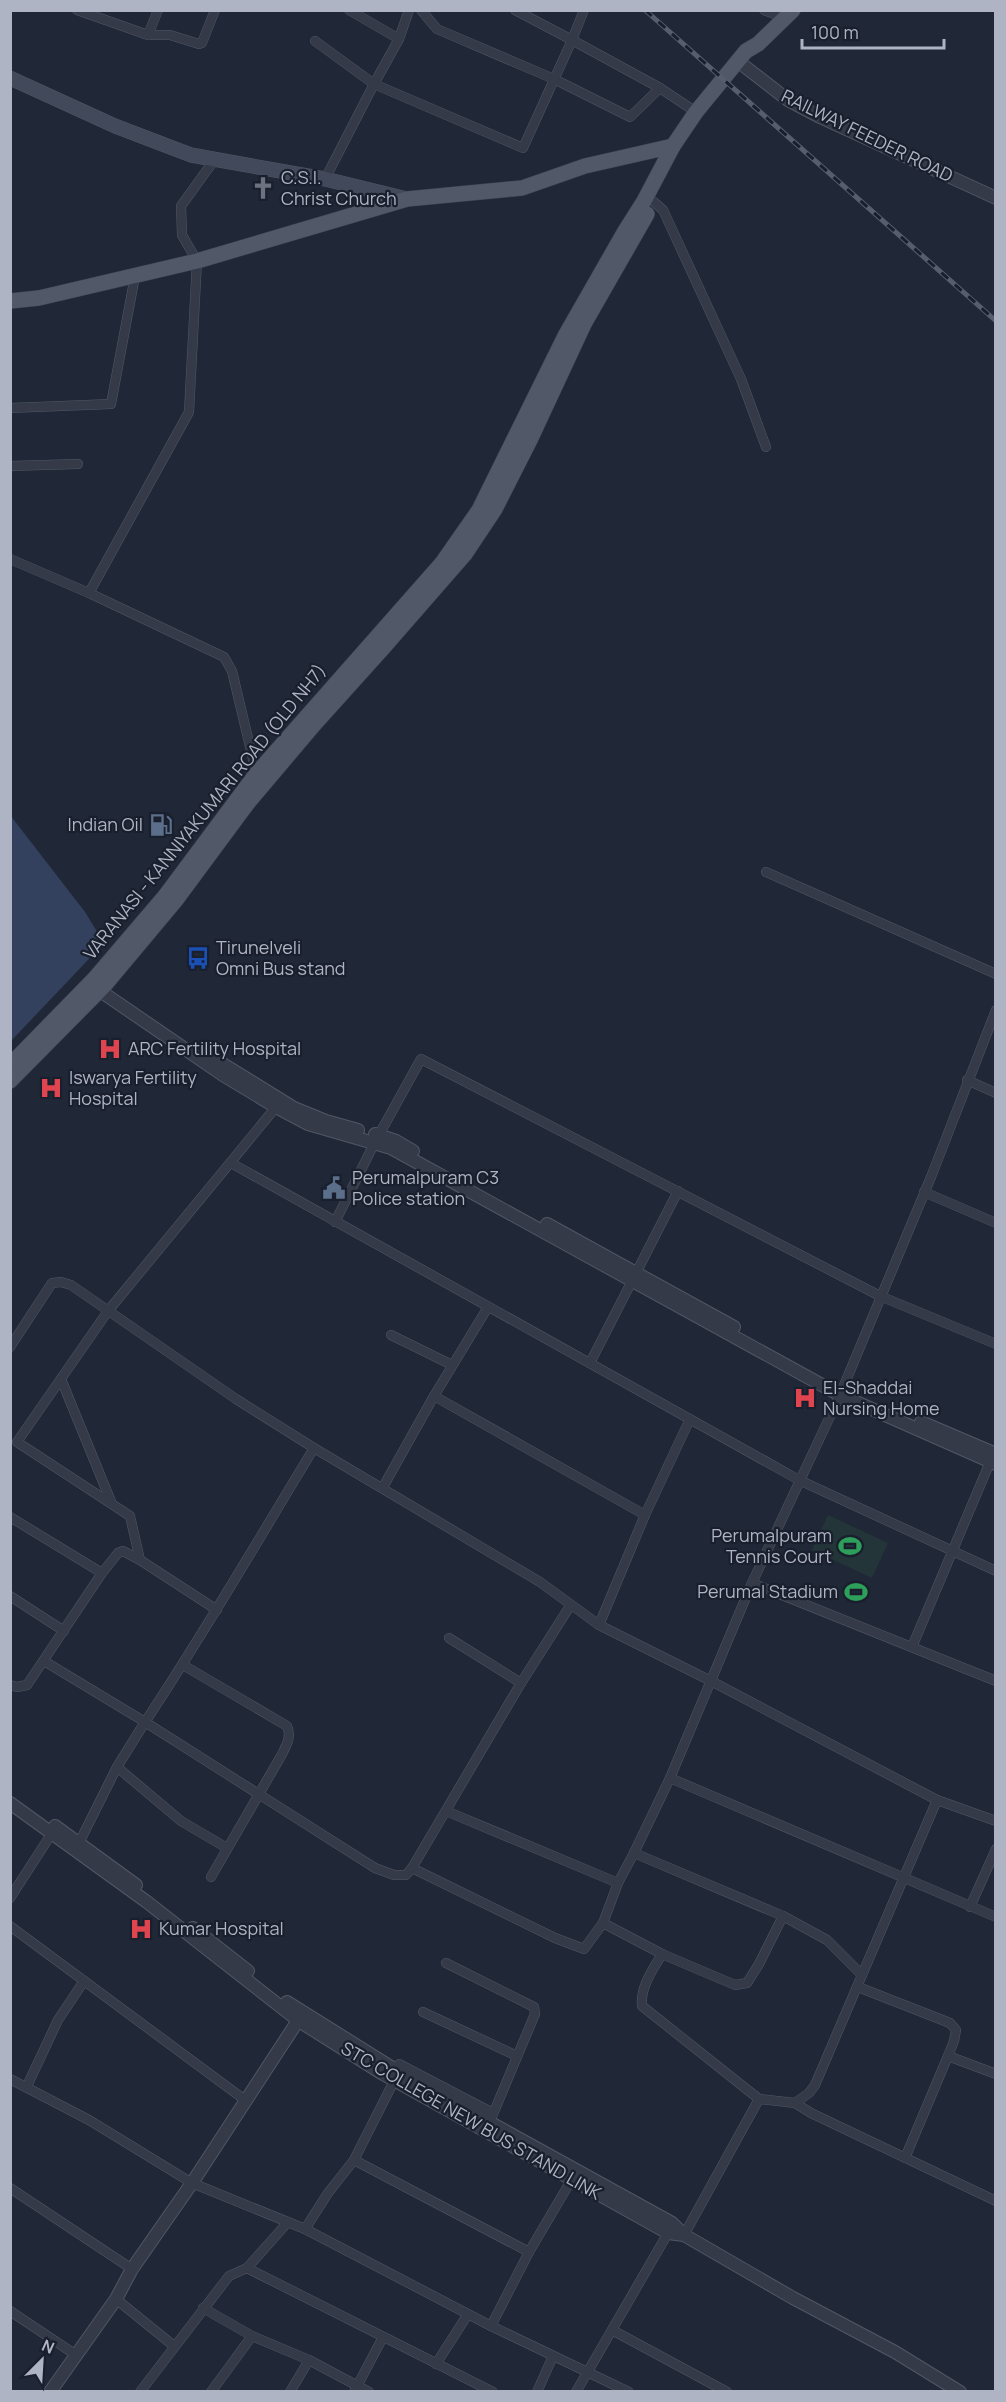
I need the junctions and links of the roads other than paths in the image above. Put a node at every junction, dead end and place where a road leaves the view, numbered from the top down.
1 (77, 10) edge
2 (158, 10) edge
3 (215, 10) edge
4 (349, 10) edge
5 (409, 10) edge
6 (421, 10) edge
7 (515, 10) edge
8 (584, 10) edge
9 (764, 10) edge
10 (789, 14) edge
11 (148, 35) junction
12 (399, 39) junction
13 (572, 40) junction
14 (315, 41) dead end
15 (758, 44) junction
16 (744, 66) junction
17 (10, 78) edge
18 (554, 79) junction
19 (374, 84) junction
20 (660, 87) junction
21 (696, 112) junction
22 (673, 146) junction
23 (215, 159) junction
24 (325, 179) junction
25 (996, 198) edge
26 (406, 199) junction
27 (654, 202) junction
28 (197, 261) junction
29 (135, 276) junction
30 (10, 301) edge
31 (10, 408) edge
32 (766, 447) dead end
33 (78, 464) dead end
34 (10, 466) edge
35 (10, 559) edge
36 (88, 593) junction
37 (260, 779) junction
38 (766, 872) dead end
39 (996, 974) edge
40 (97, 985) junction
41 (996, 1010) edge
42 (10, 1065) edge
43 (967, 1080) junction
44 (10, 1081) edge
45 (996, 1093) edge
46 (276, 1107) junction
47 (377, 1139) junction
48 (231, 1164) junction
49 (678, 1191) junction
50 (924, 1192) junction
51 (335, 1222) junction
52 (996, 1223) edge
53 (634, 1277) junction
54 (880, 1296) junction
55 (488, 1307) junction
56 (108, 1311) junction
57 (391, 1335) dead end
58 (996, 1344) edge
59 (10, 1347) edge
60 (590, 1364) junction
61 (452, 1365) junction
62 (61, 1379) junction
63 (842, 1392) junction
64 (434, 1396) junction
65 (690, 1419) junction
66 (314, 1448) junction
67 (994, 1460) edge
68 (799, 1480) junction
69 (383, 1487) junction
70 (112, 1504) junction
71 (645, 1515) junction
72 (10, 1517) edge
73 (953, 1552) junction
74 (140, 1560) junction
75 (996, 1570) edge
76 (102, 1573) junction
77 (752, 1583) junction
78 (10, 1596) edge
79 (570, 1606) junction
80 (218, 1610) junction
81 (599, 1625) junction
82 (64, 1631) junction
83 (449, 1638) dead end
84 (912, 1647) junction
85 (44, 1661) junction
86 (183, 1665) junction
87 (711, 1681) junction
88 (996, 1681) edge
89 (521, 1683) junction
90 (10, 1685) edge
91 (146, 1722) junction
92 (117, 1767) junction
93 (670, 1778) junction
94 (10, 1794) edge
95 (259, 1795) junction
96 (937, 1800) junction
97 (10, 1803) edge
98 (446, 1811) junction
99 (996, 1821) edge
100 (52, 1833) junction
101 (76, 1848) junction
102 (227, 1848) junction
103 (996, 1849) edge
104 (634, 1853) junction
105 (412, 1868) junction
106 (211, 1877) dead end
107 (903, 1878) junction
108 (618, 1883) junction
109 (10, 1898) edge
110 (970, 1907) junction
111 (783, 1916) junction
112 (996, 1917) edge
113 (603, 1923) junction
114 (10, 1926) edge
115 (662, 1954) junction
116 (446, 1963) dead end
117 (862, 1975) junction
118 (84, 1981) junction
119 (858, 1987) junction
120 (423, 2012) dead end
121 (301, 2017) junction
122 (517, 2056) junction
123 (948, 2056) junction
124 (399, 2064) dead end
125 (996, 2074) edge
126 (10, 2079) edge
127 (394, 2080) junction
128 (27, 2086) junction
129 (759, 2099) junction
130 (245, 2100) junction
131 (795, 2103) junction
132 (489, 2122) junction
133 (905, 2158) junction
134 (354, 2160) junction
135 (572, 2179) junction
136 (192, 2183) junction
137 (10, 2188) edge
138 (996, 2201) edge
139 (288, 2222) junction
140 (304, 2229) junction
141 (668, 2233) junction
142 (684, 2235) junction
143 (529, 2252) junction
144 (247, 2268) junction
145 (132, 2270) junction
146 (116, 2299) junction
147 (203, 2308) junction
148 (10, 2311) edge
149 (468, 2314) junction
150 (490, 2326) junction
151 (612, 2330) junction
152 (252, 2336) junction
153 (383, 2337) junction
154 (174, 2346) junction
155 (76, 2355) junction
156 (553, 2356) junction
157 (309, 2361) junction
158 (436, 2364) junction
159 (587, 2373) junction
160 (355, 2389) edge
161 (953, 2390) edge
162 (51, 2391) edge
163 (140, 2391) edge
164 (211, 2391) edge
165 (290, 2391) edge
166 (369, 2391) edge
167 (493, 2391) edge
168 (537, 2391) edge
169 (576, 2391) edge
170 (629, 2391) edge
171 (727, 2391) edge

1 - 11 street
2 - 11 street
3 - 11 street
4 - 12 street
5 - 12 street
6 - 18 street
7 - 13 street
8 - 13 street
9 - 10 street
10 - 15 main road, VARANASI - KANNIYAKUMARI ROAD (OLD NH7)
12 - 19 street
13 - 18 street
13 - 20 street
14 - 19 street
15 - 16 main road, VARANASI - KANNIYAKUMARI ROAD (OLD NH7)
15 - 21 main road, VARANASI - KANNIYAKUMARI ROAD (OLD NH7)
16 - 25 street, RAILWAY FEEDER ROAD
16 - 27 main road, VARANASI - KANNIYAKUMARI ROAD (OLD NH7)
17 - 23 main road
18 - 19 street
18 - 20 street
19 - 24 street
20 - 21 street
21 - 22 main road, VARANASI - KANNIYAKUMARI ROAD (OLD NH7)
22 - 26 main road
22 - 37 main road, VARANASI - KANNIYAKUMARI ROAD (OLD NH7)
23 - 24 main road
23 - 28 street
24 - 26 main road
26 - 28 main road
27 - 32 street
27 - 37 main road, VARANASI - KANNIYAKUMARI ROAD (OLD NH7)
28 - 29 main road
28 - 36 street
29 - 30 main road
29 - 31 street
33 - 34 street
35 - 36 street
36 - 37 street
37 - 40 main road, VARANASI - KANNIYAKUMARI ROAD (OLD NH7)
38 - 39 street
40 - 42 main road, VARANASI - KANNIYAKUMARI ROAD (OLD NH7)
40 - 44 main road, VARANASI - KANNIYAKUMARI ROAD (OLD NH7)
40 - 46 street
40 - 47 street
41 - 43 street
43 - 45 street
43 - 50 street
46 - 47 street
46 - 48 street
47 - 49 street
47 - 51 street
47 - 53 street
48 - 51 street
48 - 56 street
49 - 53 street
49 - 54 street
50 - 52 street
50 - 54 street
51 - 55 street
53 - 60 street
53 - 63 street
54 - 58 street
54 - 63 street
55 - 60 street
55 - 61 street
56 - 59 street
56 - 62 street
56 - 66 street
57 - 61 street
60 - 65 street
61 - 64 street
62 - 70 street
62 - 70 street
63 - 67 street
63 - 68 street
64 - 69 street
64 - 71 street
65 - 68 street
65 - 71 street
66 - 69 street
66 - 80 street
67 - 73 street
68 - 73 street
68 - 77 street
69 - 79 street
70 - 74 street
71 - 81 street
72 - 76 street
73 - 75 street
73 - 84 street
74 - 76 street
74 - 80 street
76 - 82 street
77 - 84 street
77 - 87 street
78 - 82 street
79 - 81 street
79 - 89 street
80 - 86 street
81 - 87 street
82 - 85 street
83 - 89 street
84 - 88 street
85 - 90 street
85 - 91 street
86 - 91 street
86 - 95 street
87 - 93 street
87 - 96 street
89 - 98 street
91 - 92 street
91 - 95 street
92 - 101 street
92 - 102 street
93 - 104 street
93 - 107 street
94 - 101 street
95 - 102 street
95 - 105 street
96 - 99 street
96 - 107 street
97 - 100 street, STC COLLEGE NEW BUS STAND LINK
98 - 105 street
98 - 108 street
100 - 101 street, STC COLLEGE NEW BUS STAND LINK
100 - 109 street
101 - 121 street, STC COLLEGE NEW BUS STAND LINK
102 - 106 street
103 - 110 street
104 - 108 street
104 - 111 street
105 - 113 street
107 - 110 street
107 - 117 street
108 - 113 street
110 - 112 street
111 - 115 street
111 - 117 street
113 - 115 street
114 - 118 street
115 - 129 street
116 - 122 street
117 - 119 street
118 - 128 street
118 - 130 street
119 - 123 street
119 - 131 street
120 - 122 street
121 - 127 street, STC COLLEGE NEW BUS STAND LINK
121 - 130 street
121 - 132 street
122 - 132 street
123 - 125 street
123 - 133 street
124 - 132 street
126 - 128 street
127 - 132 street, STC COLLEGE NEW BUS STAND LINK
127 - 134 street
128 - 136 street
129 - 131 street
129 - 142 street
130 - 136 street
131 - 133 street
132 - 135 street, STC COLLEGE NEW BUS STAND LINK
132 - 142 street
133 - 138 street
134 - 140 street
134 - 143 street
135 - 141 street, STC COLLEGE NEW BUS STAND LINK
135 - 143 street
136 - 139 street
136 - 145 street
137 - 145 street
139 - 140 street
139 - 144 street
140 - 149 street
141 - 142 street, STC COLLEGE NEW BUS STAND LINK
141 - 151 street
142 - 161 street, STC COLLEGE NEW BUS STAND LINK
143 - 150 street
144 - 147 street
144 - 153 street
145 - 146 street
146 - 154 street
146 - 155 street
147 - 152 street
147 - 154 street
148 - 155 street
149 - 150 street
149 - 158 street
150 - 156 street
151 - 159 street
151 - 171 street
152 - 157 street
152 - 164 street
153 - 158 street
153 - 160 street
154 - 163 street
155 - 162 street
156 - 159 street
156 - 168 street
157 - 160 street
157 - 165 street
158 - 167 street
159 - 169 street
159 - 170 street
160 - 166 street

